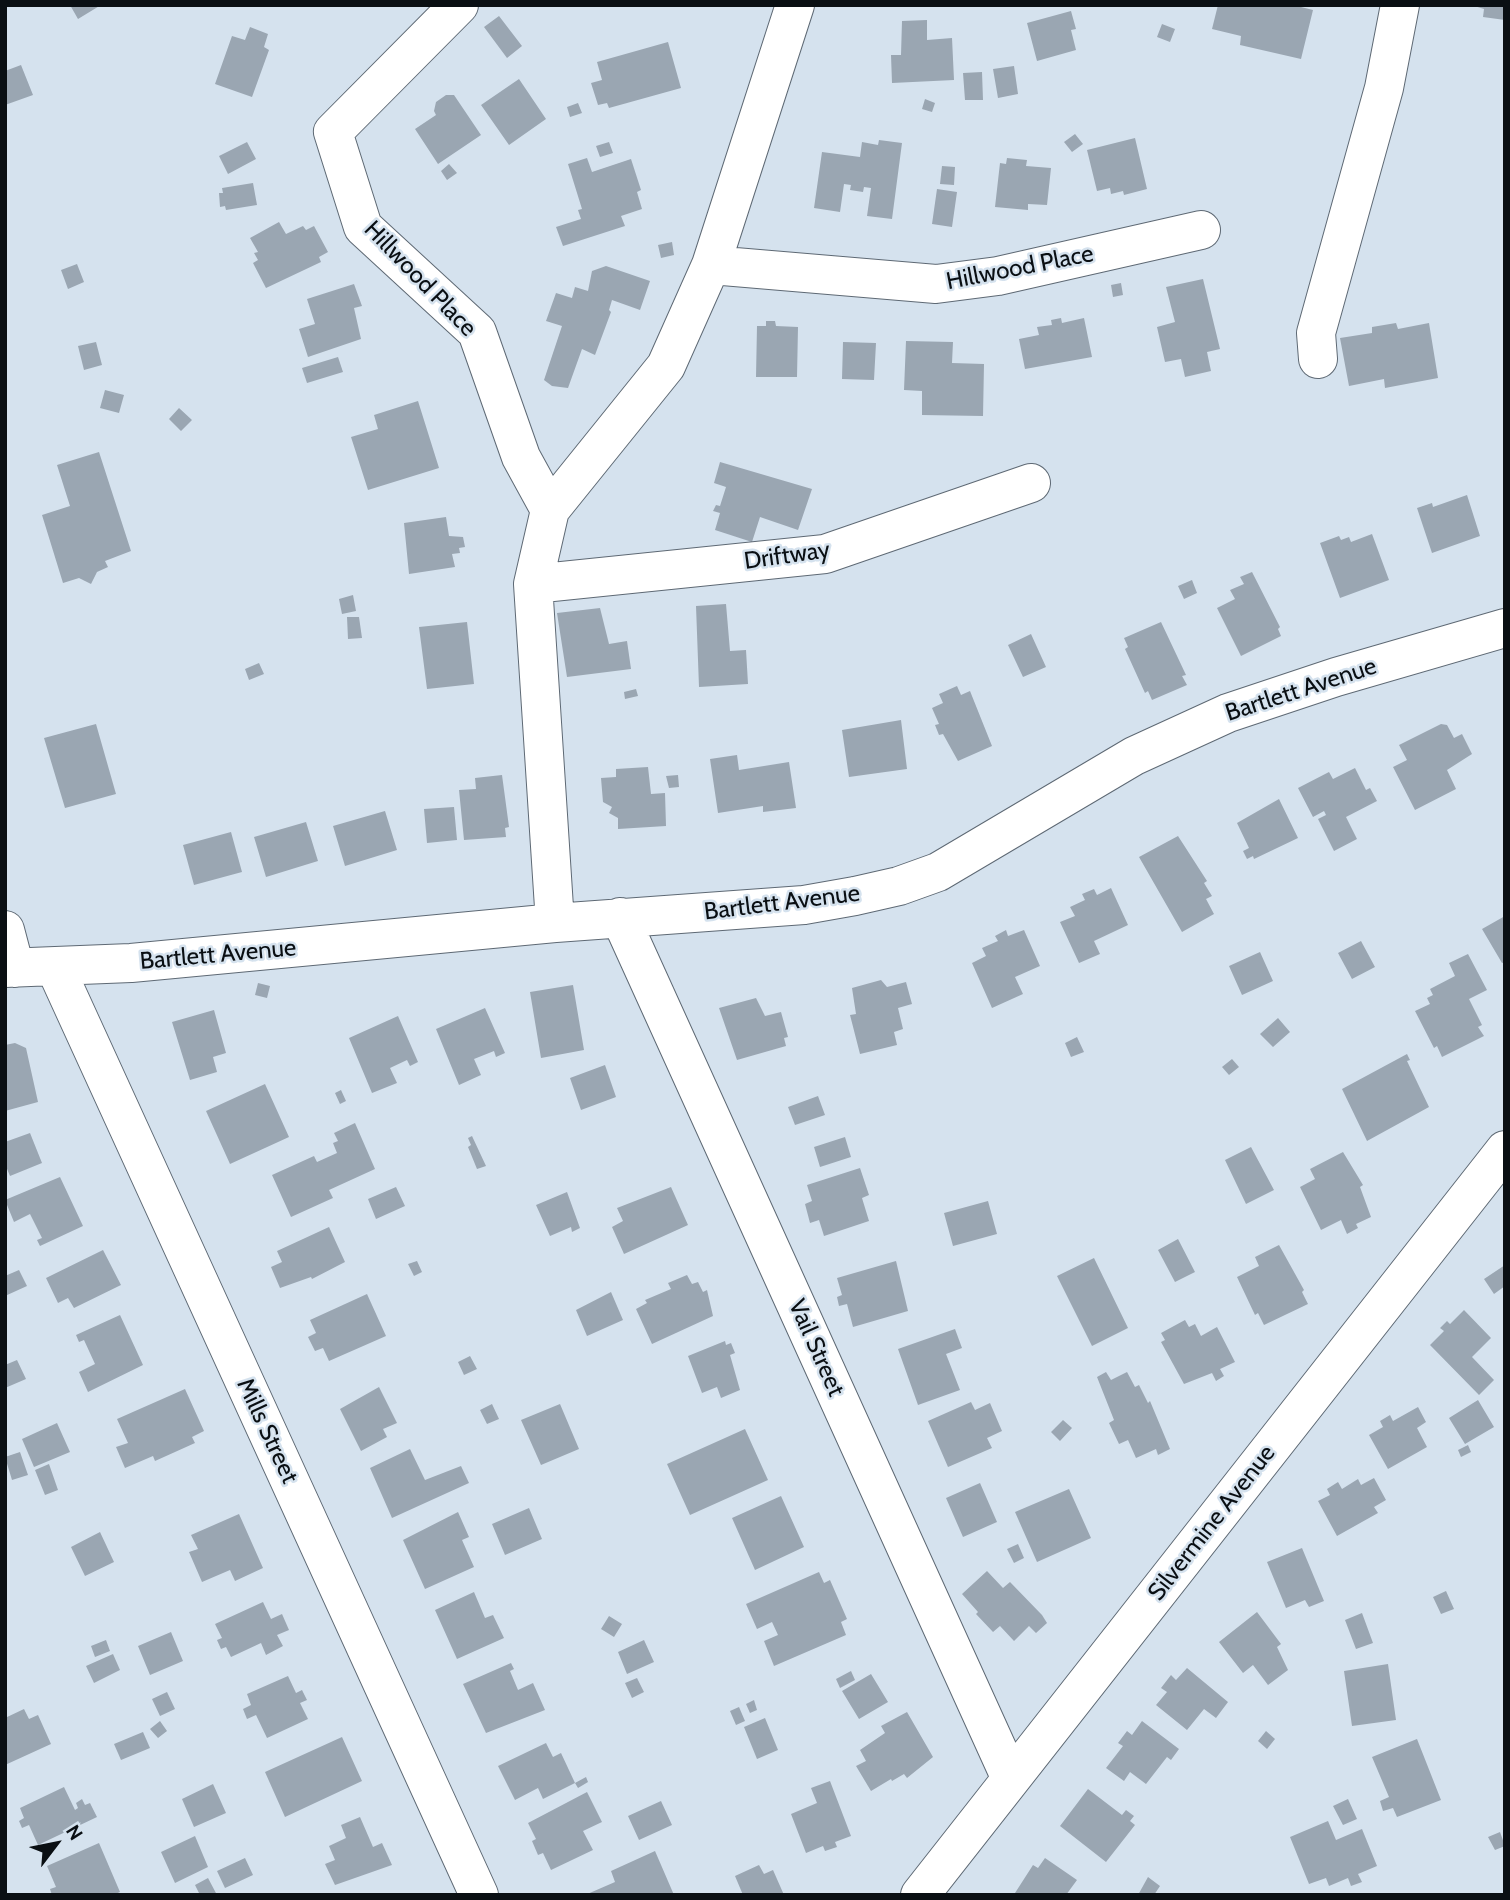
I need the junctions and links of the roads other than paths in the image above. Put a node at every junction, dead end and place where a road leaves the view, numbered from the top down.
1 (459, 5) edge
2 (794, 5) edge
3 (1400, 5) edge
4 (1201, 230) dead end
5 (711, 265) junction
6 (1318, 359) dead end
7 (1031, 483) dead end
8 (550, 510) junction
9 (533, 584) junction
10 (1505, 628) edge
11 (620, 918) junction
12 (555, 923) junction
13 (5, 930) edge
14 (55, 967) junction
15 (10, 968) edge
16 (1505, 1150) edge
17 (1011, 1779) junction
18 (479, 1895) edge
19 (920, 1895) edge

1 - 8 street, Hillwood Place
2 - 5 street
3 - 6 street
4 - 5 street, Hillwood Place
5 - 8 street
7 - 9 street, Driftway
8 - 9 street
9 - 12 street
10 - 11 street, Bartlett Avenue
11 - 12 street, Bartlett Avenue
11 - 17 street, Vail Street
12 - 14 street, Bartlett Avenue
13 - 15 street
14 - 15 street, Bartlett Avenue
14 - 18 street, Mills Street
16 - 17 street, Silvermine Avenue
17 - 19 street, Silvermine Avenue

